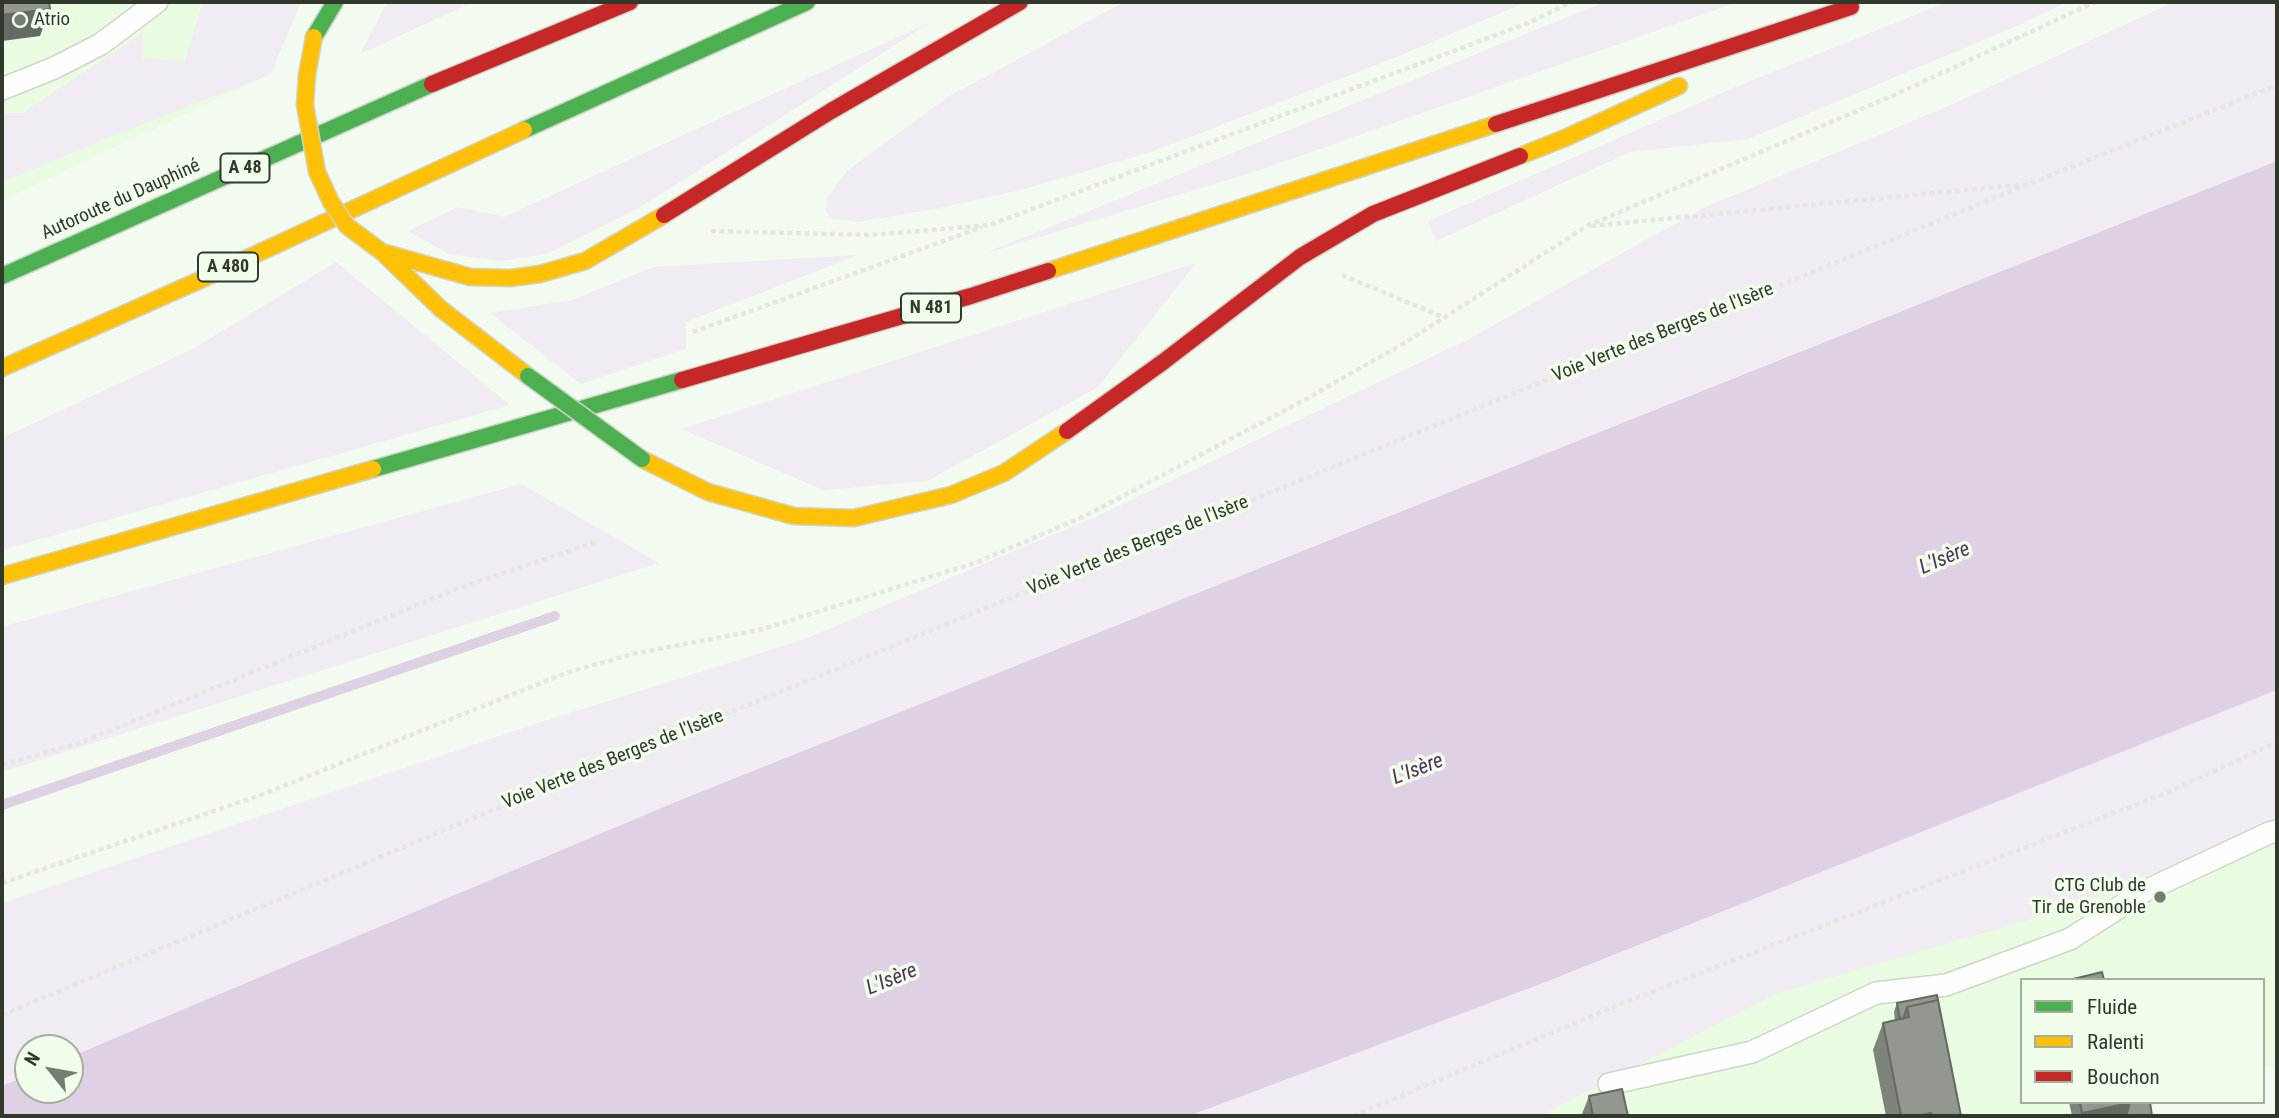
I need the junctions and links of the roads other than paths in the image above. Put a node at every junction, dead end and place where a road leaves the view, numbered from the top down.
1 (158, 2) edge
2 (335, 2) edge
3 (603, 2) edge
4 (630, 2) edge
5 (807, 2) edge
6 (1020, 2) edge
7 (1857, 4) edge
8 (488, 60) junction
9 (1714, 69) dead end
10 (1689, 81) dead end
11 (2, 89) edge
12 (382, 252) junction
13 (2, 276) edge
14 (2, 368) edge
15 (2, 576) edge
16 (2277, 831) edge
17 (1609, 1084) dead end

1 - 11 lane
2 - 12 highway, bridge
3 - 8 highway
4 - 8 highway
5 - 14 highway, A 480
6 - 12 highway
7 - 9 highway
7 - 15 highway, N 481
8 - 13 highway, Autoroute du Dauphiné / A 48
10 - 12 highway, bridge
16 - 17 lane

